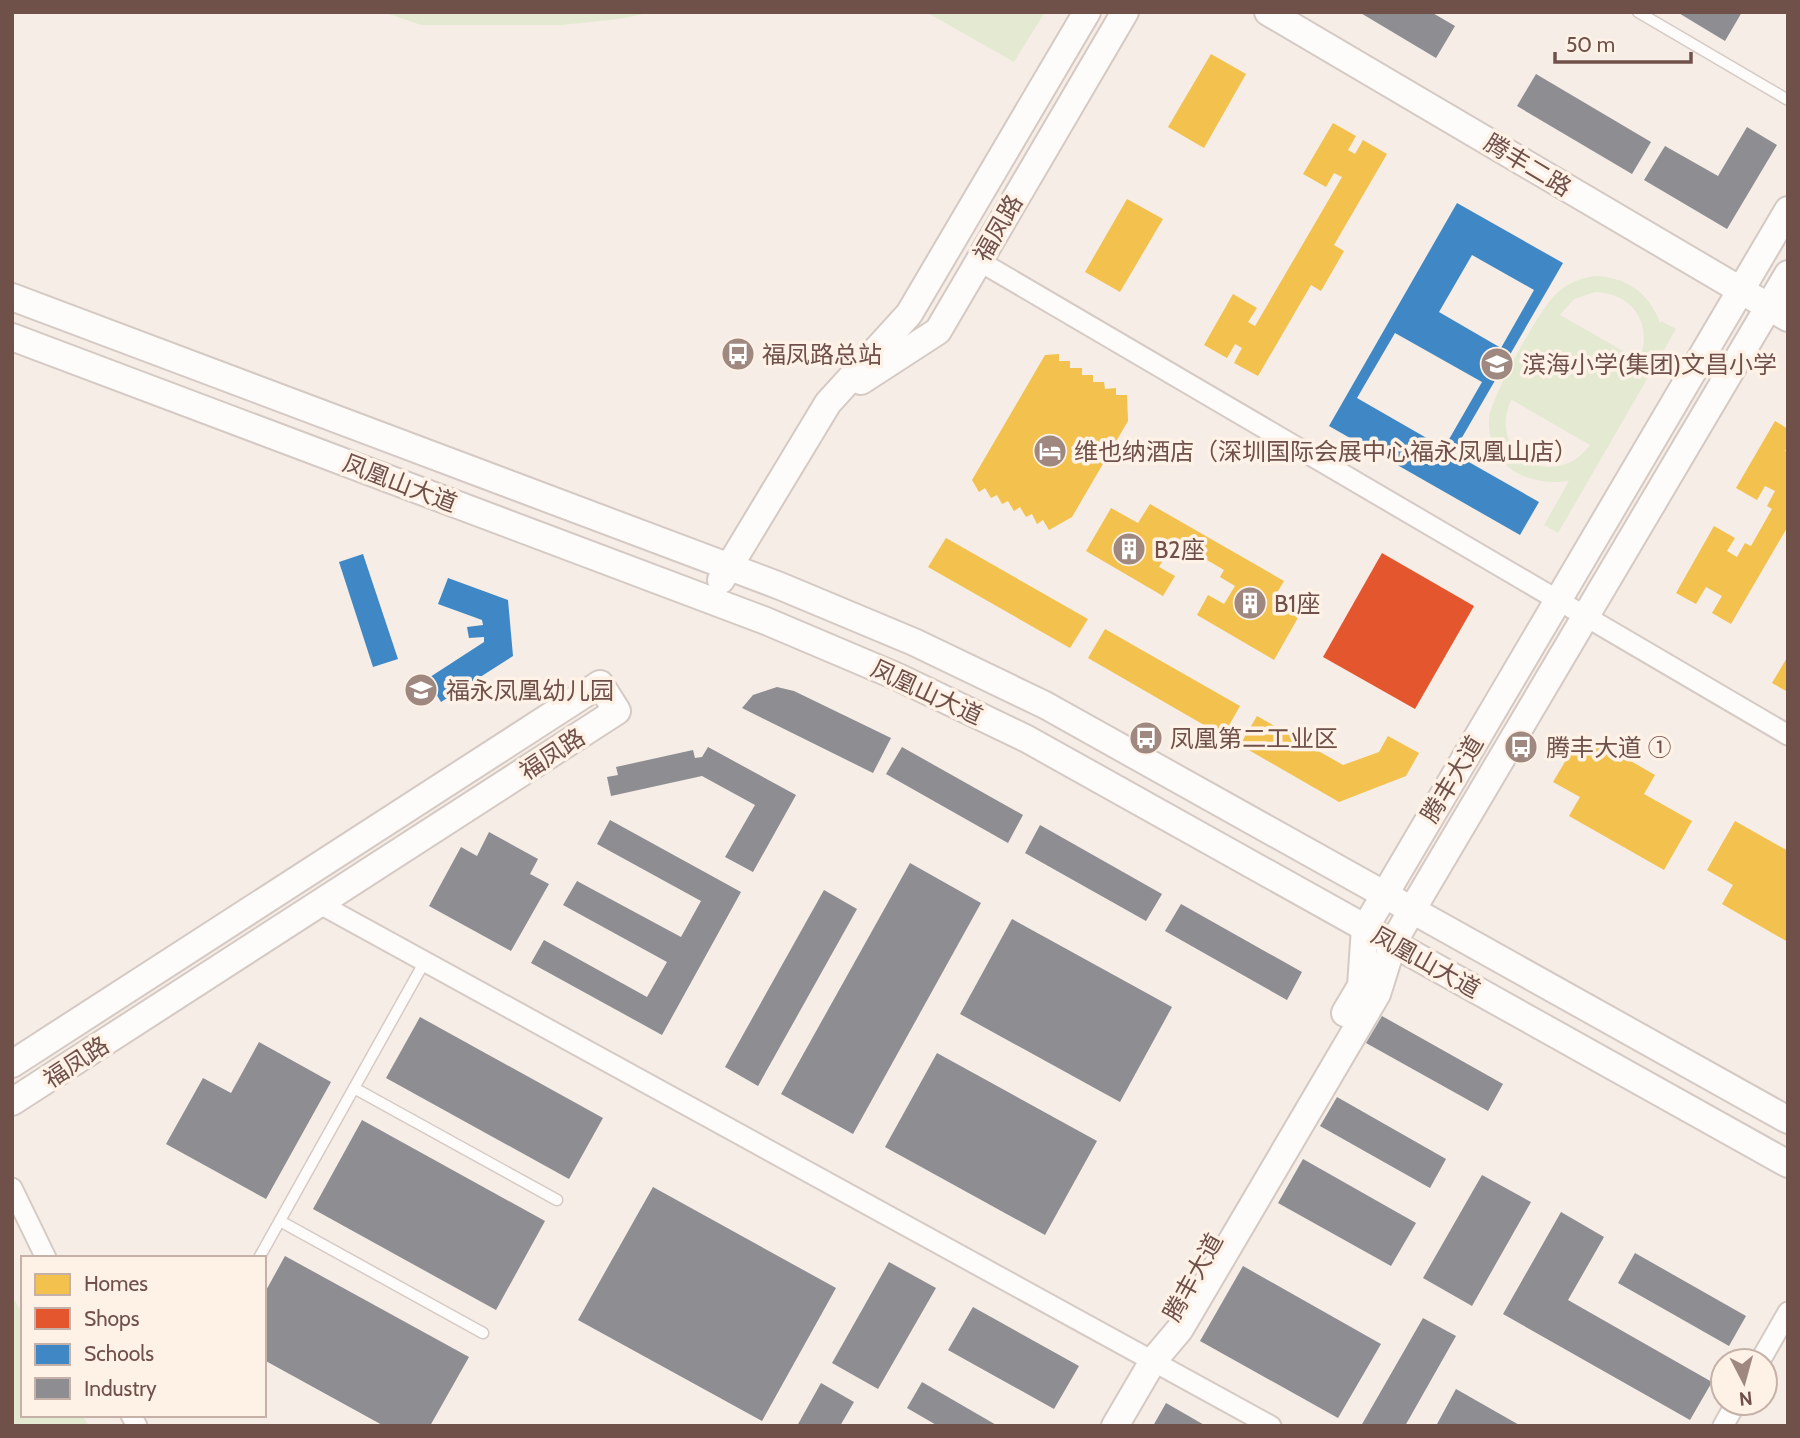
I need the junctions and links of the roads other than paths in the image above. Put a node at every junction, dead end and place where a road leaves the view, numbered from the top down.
1 (1087, 12) edge
2 (1125, 12) edge
3 (1268, 12) edge
4 (1638, 12) edge
5 (1788, 100) edge
6 (1788, 210) edge
7 (978, 261) junction
8 (1788, 274) edge
9 (1740, 290) junction
10 (12, 297) edge
11 (1778, 313) edge
12 (12, 337) edge
13 (828, 402) junction
14 (729, 566) junction
15 (709, 600) junction
16 (1557, 600) junction
17 (1586, 616) junction
18 (1788, 735) edge
19 (1383, 894) junction
20 (320, 904) junction
21 (1412, 910) junction
22 (1364, 928) junction
23 (1393, 943) junction
24 (425, 961) junction
25 (12, 1064) edge
26 (354, 1088) junction
27 (12, 1102) edge
28 (1788, 1120) edge
29 (1788, 1164) edge
30 (12, 1188) edge
31 (557, 1200) dead end
32 (280, 1221) junction
33 (45, 1256) edge
34 (260, 1256) edge
35 (1788, 1312) edge
36 (483, 1333) dead end
37 (1768, 1347) edge
38 (1153, 1361) junction
39 (1115, 1426) edge
40 (1272, 1426) edge

1 - 13 main road, 福凤路
2 - 7 main road, 福凤路
3 - 9 main road, 腾丰二路
4 - 5 lane
6 - 9 main road, 腾丰大道
7 - 13 main road, 福凤路
7 - 16 street
8 - 11 main road, 腾丰大道
9 - 11 main road, 腾丰二路
9 - 16 main road, 腾丰大道
10 - 14 main road, 凤凰山大道
11 - 17 main road, 腾丰大道
12 - 15 main road, 凤凰山大道
13 - 14 main road, 福凤路
14 - 15 main road, 福凤路
14 - 19 main road, 凤凰山大道
15 - 22 main road, 凤凰山大道
16 - 17 street
16 - 19 main road, 腾丰大道
17 - 18 street
17 - 21 main road, 腾丰大道
19 - 21 main road, 凤凰山大道
19 - 22 main road, 腾丰大道
20 - 24 street
20 - 25 main road, 福凤路
20 - 27 main road, 福凤路
21 - 23 main road, 腾丰大道
21 - 28 main road, 凤凰山大道
22 - 23 main road, 凤凰山大道
22 - 38 main road, 腾丰大道
23 - 29 main road, 凤凰山大道
23 - 38 main road, 腾丰大道
24 - 26 lane
24 - 38 street
26 - 31 lane
26 - 32 lane
30 - 33 street
32 - 34 lane
32 - 36 lane
35 - 37 street
38 - 39 main road, 腾丰大道
38 - 40 street

